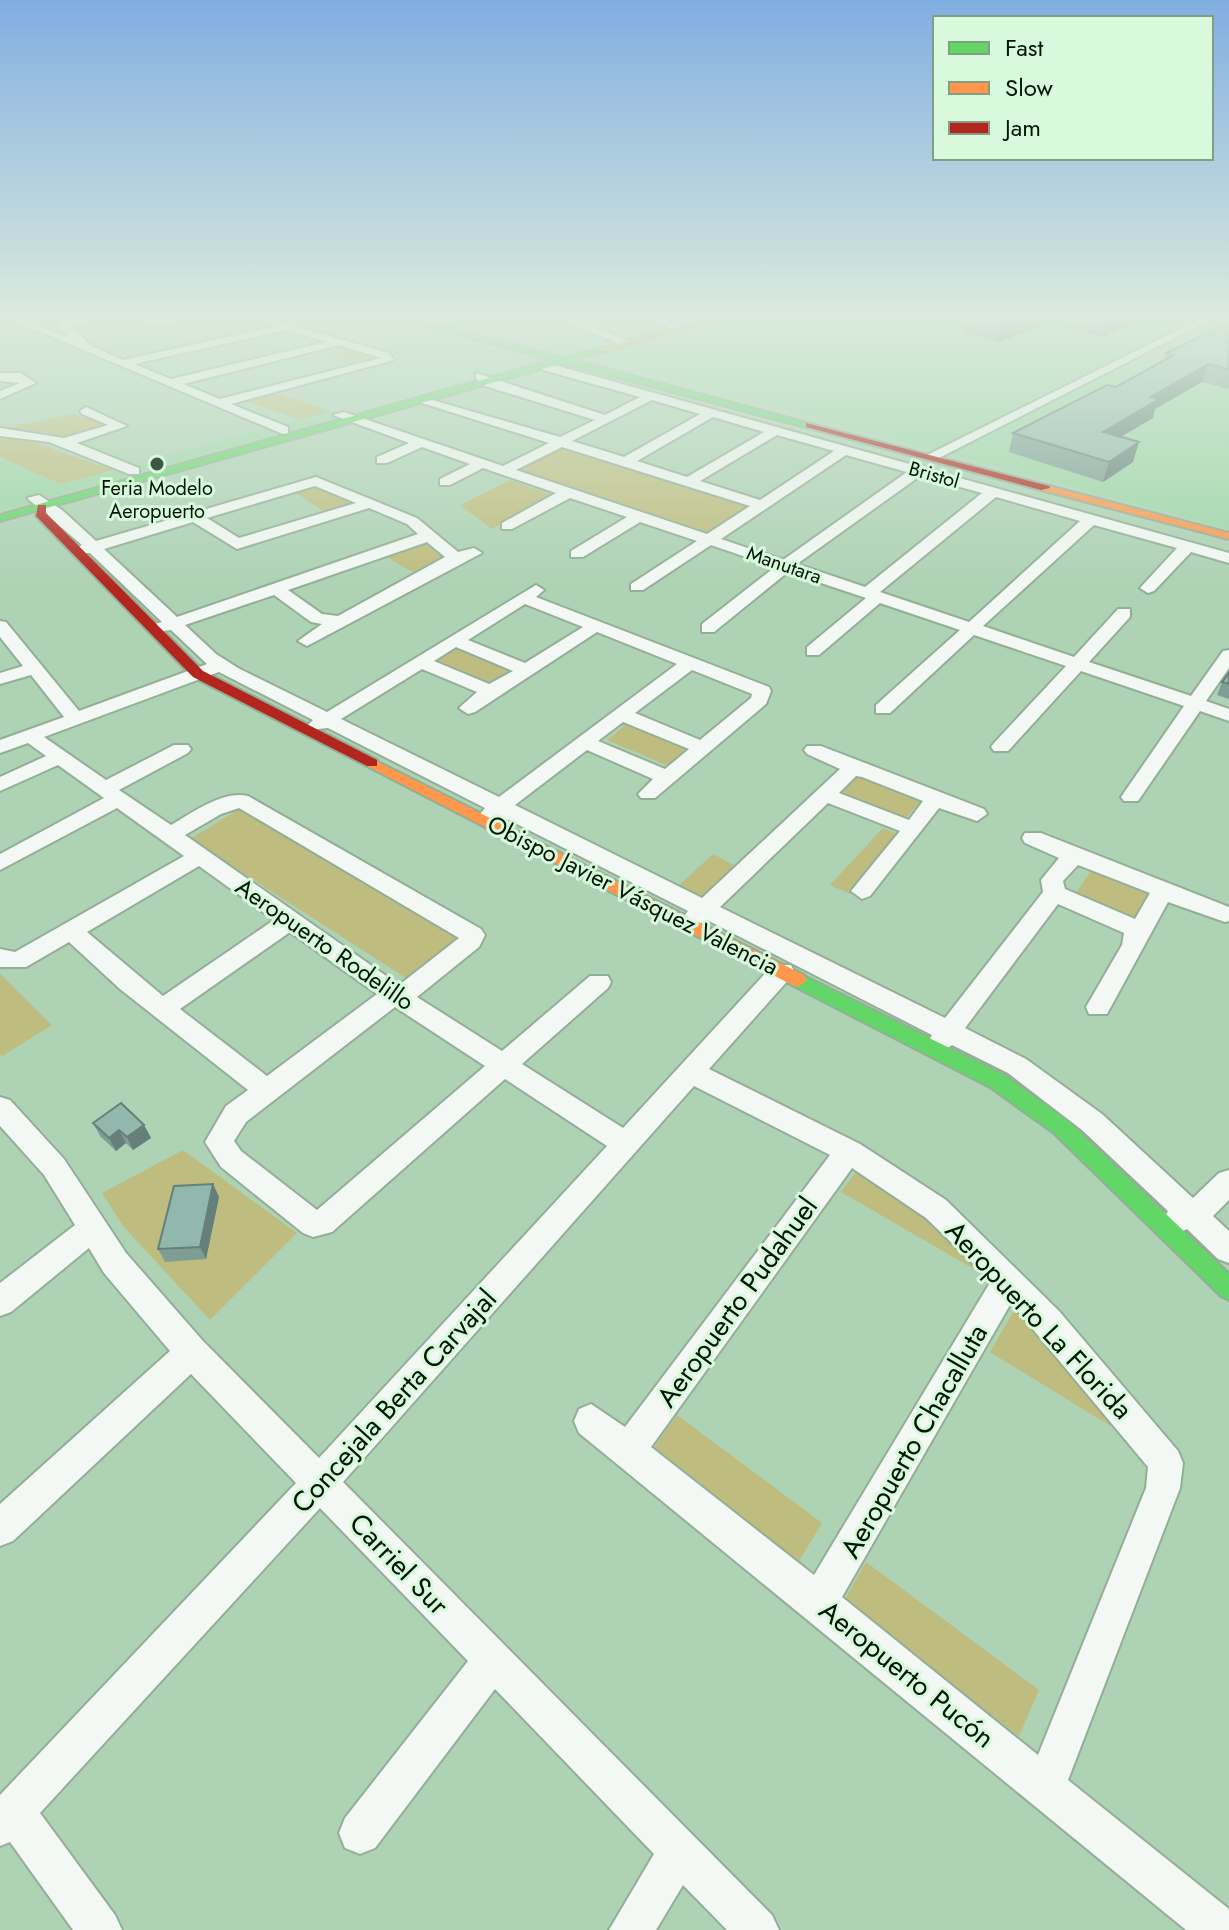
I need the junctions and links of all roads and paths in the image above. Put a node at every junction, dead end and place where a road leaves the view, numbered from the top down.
1 (232, 407) edge
2 (252, 407) edge
3 (386, 407) edge
4 (395, 407) edge
5 (448, 407) edge
6 (569, 407) edge
7 (629, 407) edge
8 (690, 407) edge
9 (745, 407) edge
10 (1030, 407) edge
11 (86, 411) dead end
12 (711, 413) junction
13 (346, 418) junction
14 (606, 419) junction
15 (291, 428) junction
16 (775, 431) junction
17 (0, 432) edge
18 (66, 442) junction
19 (421, 443) junction
20 (559, 443) junction
21 (845, 450) junction
22 (932, 456) junction
23 (382, 460) dead end
24 (483, 463) junction
25 (624, 463) junction
26 (134, 471) junction
27 (504, 471) junction
28 (918, 471) junction
29 (445, 482) dead end
30 (688, 482) junction
31 (284, 490) junction
32 (569, 492) junction
33 (993, 492) junction
34 (38, 503) junction
35 (370, 503) junction
36 (762, 505) junction
37 (0, 508) edge
38 (639, 516) junction
39 (195, 517) junction
40 (326, 517) junction
41 (0, 518) edge
42 (1091, 519) junction
43 (507, 526) dead end
44 (431, 535) junction
45 (1229, 536) edge
46 (709, 540) junction
47 (1188, 546) junction
48 (86, 549) junction
49 (474, 553) dead end
50 (577, 554) dead end
51 (455, 558) junction
52 (1229, 558) edge
53 (786, 565) junction
54 (397, 567) junction
55 (543, 585) dead end
56 (637, 587) dead end
57 (1148, 588) dead end
58 (277, 589) junction
59 (873, 595) junction
60 (527, 599) junction
61 (1124, 613) dead end
62 (336, 622) junction
63 (597, 625) junction
64 (0, 626) edge
65 (164, 627) junction
66 (708, 628) dead end
67 (971, 628) junction
68 (307, 641) dead end
69 (455, 641) junction
70 (813, 651) dead end
71 (1229, 655) edge
72 (692, 661) junction
73 (421, 662) junction
74 (1074, 663) junction
75 (221, 665) junction
76 (34, 668) junction
77 (526, 670) junction
78 (198, 674) junction
79 (0, 679) edge
80 (491, 690) junction
81 (1194, 703) junction
82 (468, 708) dead end
83 (883, 709) dead end
84 (622, 715) junction
85 (1229, 715) edge
86 (76, 719) junction
87 (320, 724) junction
88 (30, 736) junction
89 (586, 743) junction
90 (0, 747) edge
91 (1001, 747) dead end
92 (702, 748) junction
93 (181, 749) dead end
94 (814, 750) dead end
95 (60, 757) junction
96 (856, 769) junction
97 (666, 777) junction
98 (0, 785) edge
99 (112, 793) junction
100 (648, 794) dead end
101 (826, 795) junction
102 (1131, 797) dead end
103 (935, 799) junction
104 (493, 812) junction
105 (977, 814) dead end
106 (915, 827) junction
107 (170, 835) junction
108 (1033, 838) dead end
109 (200, 856) junction
110 (1076, 857) junction
111 (0, 863) edge
112 (862, 891) dead end
113 (1163, 892) junction
114 (1054, 893) junction
115 (1225, 914) dead end
116 (697, 916) junction
117 (290, 921) junction
118 (1137, 928) junction
119 (71, 931) junction
120 (9, 960) edge
121 (782, 971) junction
122 (599, 982) dead end
123 (398, 996) junction
124 (1098, 1007) dead end
125 (164, 1008) junction
126 (942, 1041) junction
127 (504, 1065) junction
128 (691, 1072) junction
129 (268, 1091) junction
130 (0, 1108) edge
131 (626, 1144) junction
132 (847, 1153) junction
133 (1229, 1182) edge
134 (1178, 1220) junction
135 (91, 1229) junction
136 (1229, 1250) edge
137 (1008, 1280) junction
138 (1229, 1289) edge
139 (0, 1302) edge
140 (192, 1352) junction
141 (591, 1421) dead end
142 (628, 1451) junction
143 (320, 1483) junction
144 (0, 1528) edge
145 (819, 1602) junction
146 (493, 1660) junction
147 (1045, 1787) junction
148 (6, 1818) edge
149 (360, 1833) dead end
150 (680, 1851) junction
151 (100, 1930) edge
152 (631, 1930) edge
153 (757, 1930) edge
154 (1220, 1930) edge

1 - 15 street
2 - 15 street
3 - 13 street
4 - 13 street
5 - 20 street
6 - 14 street
7 - 14 street
8 - 12 street, Bristol
9 - 22 street
10 - 22 street
11 - 18 street
12 - 16 street, Bristol
12 - 25 street
13 - 15 street
13 - 19 street, Manutara
13 - 34 street
14 - 20 street
15 - 26 street
16 - 21 street, Bristol
16 - 30 street
17 - 18 street
18 - 26 street
19 - 23 street
19 - 24 street, Manutara
20 - 25 street
20 - 27 street
21 - 28 street, Bristol
21 - 36 street
22 - 45 street
24 - 27 street, Manutara
24 - 29 street
25 - 30 street
26 - 34 street
27 - 32 street, Manutara
28 - 33 street, Bristol
28 - 53 street
30 - 36 street
31 - 35 street
31 - 39 street
31 - 40 street
32 - 38 street, Manutara
32 - 43 street
33 - 42 street, Bristol
33 - 59 street
34 - 37 street
34 - 41 street
34 - 48 street, Obispo Javier Vásquez Valencia
35 - 40 street
35 - 44 street
36 - 46 street
38 - 46 street, Manutara
38 - 50 street
39 - 40 street
39 - 48 street
42 - 47 street, Bristol
42 - 67 street
44 - 51 street
44 - 54 street
46 - 53 street, Manutara
46 - 56 street
47 - 52 street, Bristol
47 - 57 street
48 - 65 street, Obispo Javier Vásquez Valencia
49 - 51 street
51 - 54 street
53 - 59 street, Manutara
53 - 66 street
54 - 58 street
54 - 62 street
55 - 60 street
58 - 62 street
58 - 65 street
59 - 67 street, Manutara
59 - 70 street
60 - 63 street
60 - 69 street
61 - 74 street
62 - 68 street
63 - 72 street
63 - 77 street
64 - 76 street
65 - 75 street, Obispo Javier Vásquez Valencia
65 - 78 street, Obispo Javier Vásquez Valencia
67 - 74 street, Manutara
67 - 83 street
69 - 73 street
69 - 77 street
71 - 81 street
72 - 84 street
72 - 92 street
73 - 80 street
73 - 87 street
74 - 81 street, Manutara
74 - 91 street
75 - 78 street
75 - 87 street, Obispo Javier Vásquez Valencia
76 - 79 street
76 - 86 street
77 - 80 street
78 - 86 street
78 - 87 street, Obispo Javier Vásquez Valencia
80 - 82 street
81 - 85 street, Manutara
81 - 102 street
84 - 89 street
84 - 92 street
86 - 88 street
87 - 104 street, Obispo Javier Vásquez Valencia
88 - 90 street
88 - 95 street, Aeropuerto Rodelillo
89 - 97 street
89 - 104 street
92 - 97 street
93 - 99 street
94 - 96 street
95 - 98 street
95 - 99 street, Aeropuerto Rodelillo
96 - 101 street
96 - 103 street
97 - 100 street
99 - 107 street, Aeropuerto Rodelillo
99 - 111 street
101 - 106 street
101 - 116 street
103 - 105 street
103 - 106 street
104 - 116 street, Obispo Javier Vásquez Valencia
106 - 112 street
107 - 109 street, Aeropuerto Rodelillo
107 - 123 street
108 - 110 street
109 - 117 street, Aeropuerto Rodelillo
109 - 119 street
110 - 113 street
110 - 114 street
113 - 115 street
113 - 118 street
114 - 118 street
114 - 126 street
116 - 121 street, Obispo Javier Vásquez Valencia
116 - 126 street, Obispo Javier Vásquez Valencia
117 - 123 street, Aeropuerto Rodelillo
117 - 125 street
118 - 124 street
119 - 120 street
119 - 125 street
121 - 126 street, Obispo Javier Vásquez Valencia
121 - 128 street, Concejala Berta Carvajal
122 - 127 street
123 - 127 street, Aeropuerto Rodelillo
123 - 129 street
125 - 129 street
126 - 134 street, Obispo Javier Vásquez Valencia
127 - 129 street
127 - 131 street, Aeropuerto Rodelillo
128 - 131 street, Concejala Berta Carvajal
128 - 132 street, Aeropuerto La Florida
130 - 135 street, Carriel Sur
131 - 143 street, Concejala Berta Carvajal
132 - 137 street, Aeropuerto La Florida
132 - 142 street, Aeropuerto Pudahuel
133 - 134 street
134 - 136 street, Obispo Javier Vásquez Valencia
134 - 138 street, Obispo Javier Vásquez Valencia
135 - 139 street
135 - 140 street, Carriel Sur
137 - 145 street, Aeropuerto Chacalluta
137 - 147 street, Aeropuerto La Florida
140 - 143 street, Carriel Sur
140 - 144 street
141 - 142 street, Aeropuerto Pucón
142 - 145 street, Aeropuerto Pucón
143 - 146 street, Carriel Sur
143 - 148 street, Concejala Berta Carvajal
145 - 147 street, Aeropuerto Pucón
146 - 149 street
146 - 150 street, Carriel Sur
147 - 154 street, Aeropuerto Pucón
148 - 151 street
150 - 152 street
150 - 153 street, Carriel Sur

